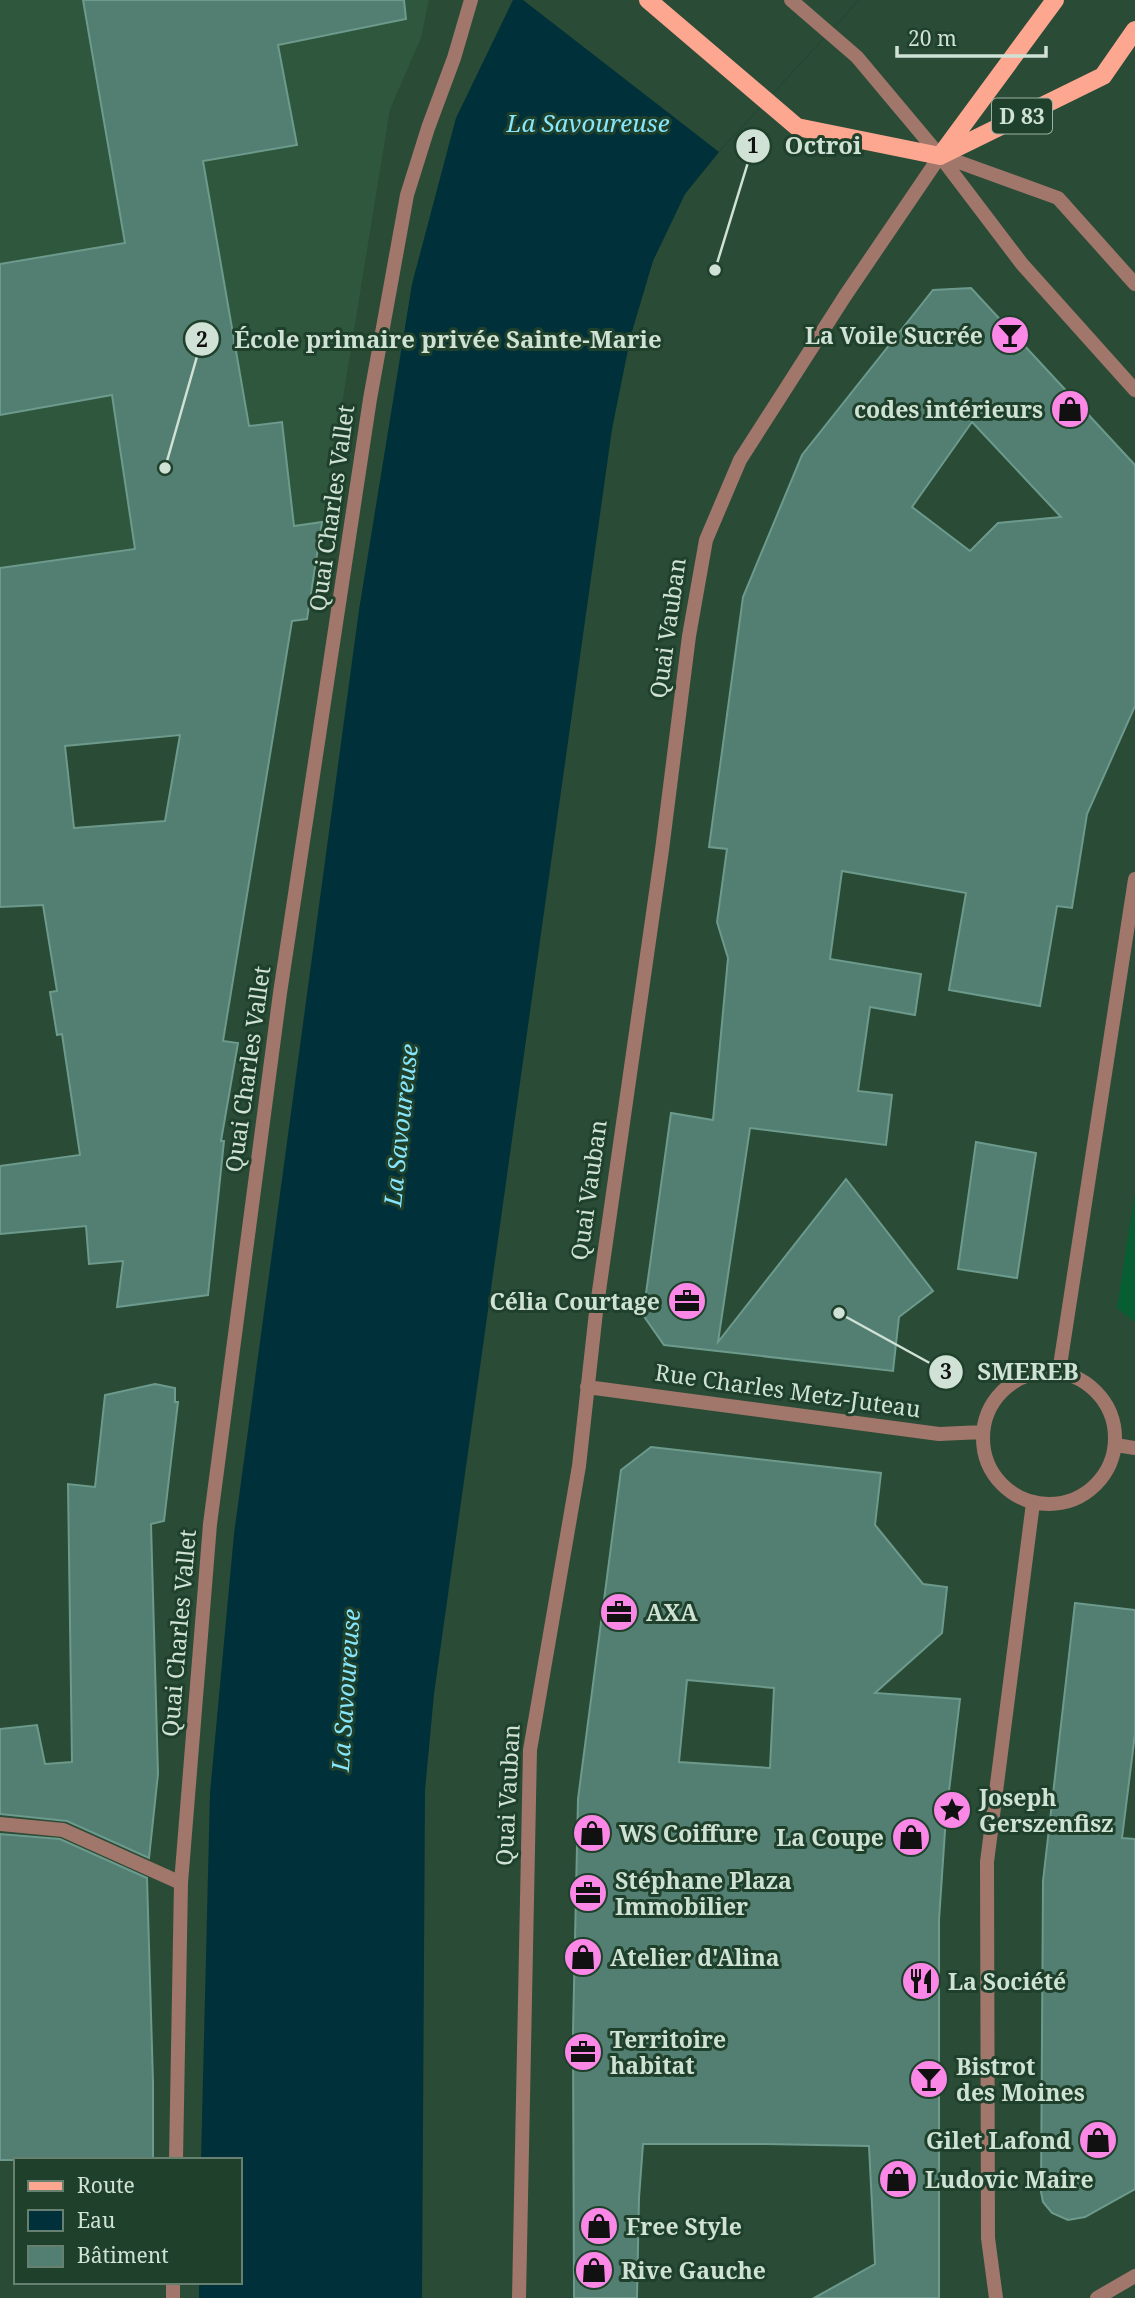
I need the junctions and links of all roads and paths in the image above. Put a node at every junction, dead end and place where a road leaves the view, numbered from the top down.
1 (471, 0) edge
2 (648, 0) edge
3 (792, 0) edge
4 (1055, 0) edge
5 (1135, 30) edge
6 (940, 156) junction
7 (1135, 284) edge
8 (1135, 390) edge
9 (1135, 879) edge
10 (1059, 1372) junction
11 (587, 1387) junction
12 (983, 1432) junction
13 (1116, 1445) junction
14 (1135, 1448) edge
15 (1033, 1503) junction
16 (0, 1824) edge
17 (181, 1883) junction
18 (176, 2158) edge
19 (1135, 2276) edge
20 (519, 2298) edge
21 (996, 2298) edge
22 (1097, 2298) edge

1 - 17 street, Quai Charles Vallet
2 - 6 main road
3 - 6 street
4 - 6 main road, Quai Vauban / D 83
5 - 6 main road, Quai Vauban / D 83
6 - 7 street
6 - 8 street
6 - 11 street, Quai Vauban
9 - 10 street
10 - 12 street
10 - 13 street
11 - 12 street, Rue Charles Metz-Juteau
11 - 20 street, Quai Vauban
12 - 15 street
13 - 14 street
13 - 15 street
15 - 21 street
16 - 17 street
17 - 18 street, Quai Charles Vallet
19 - 22 street

